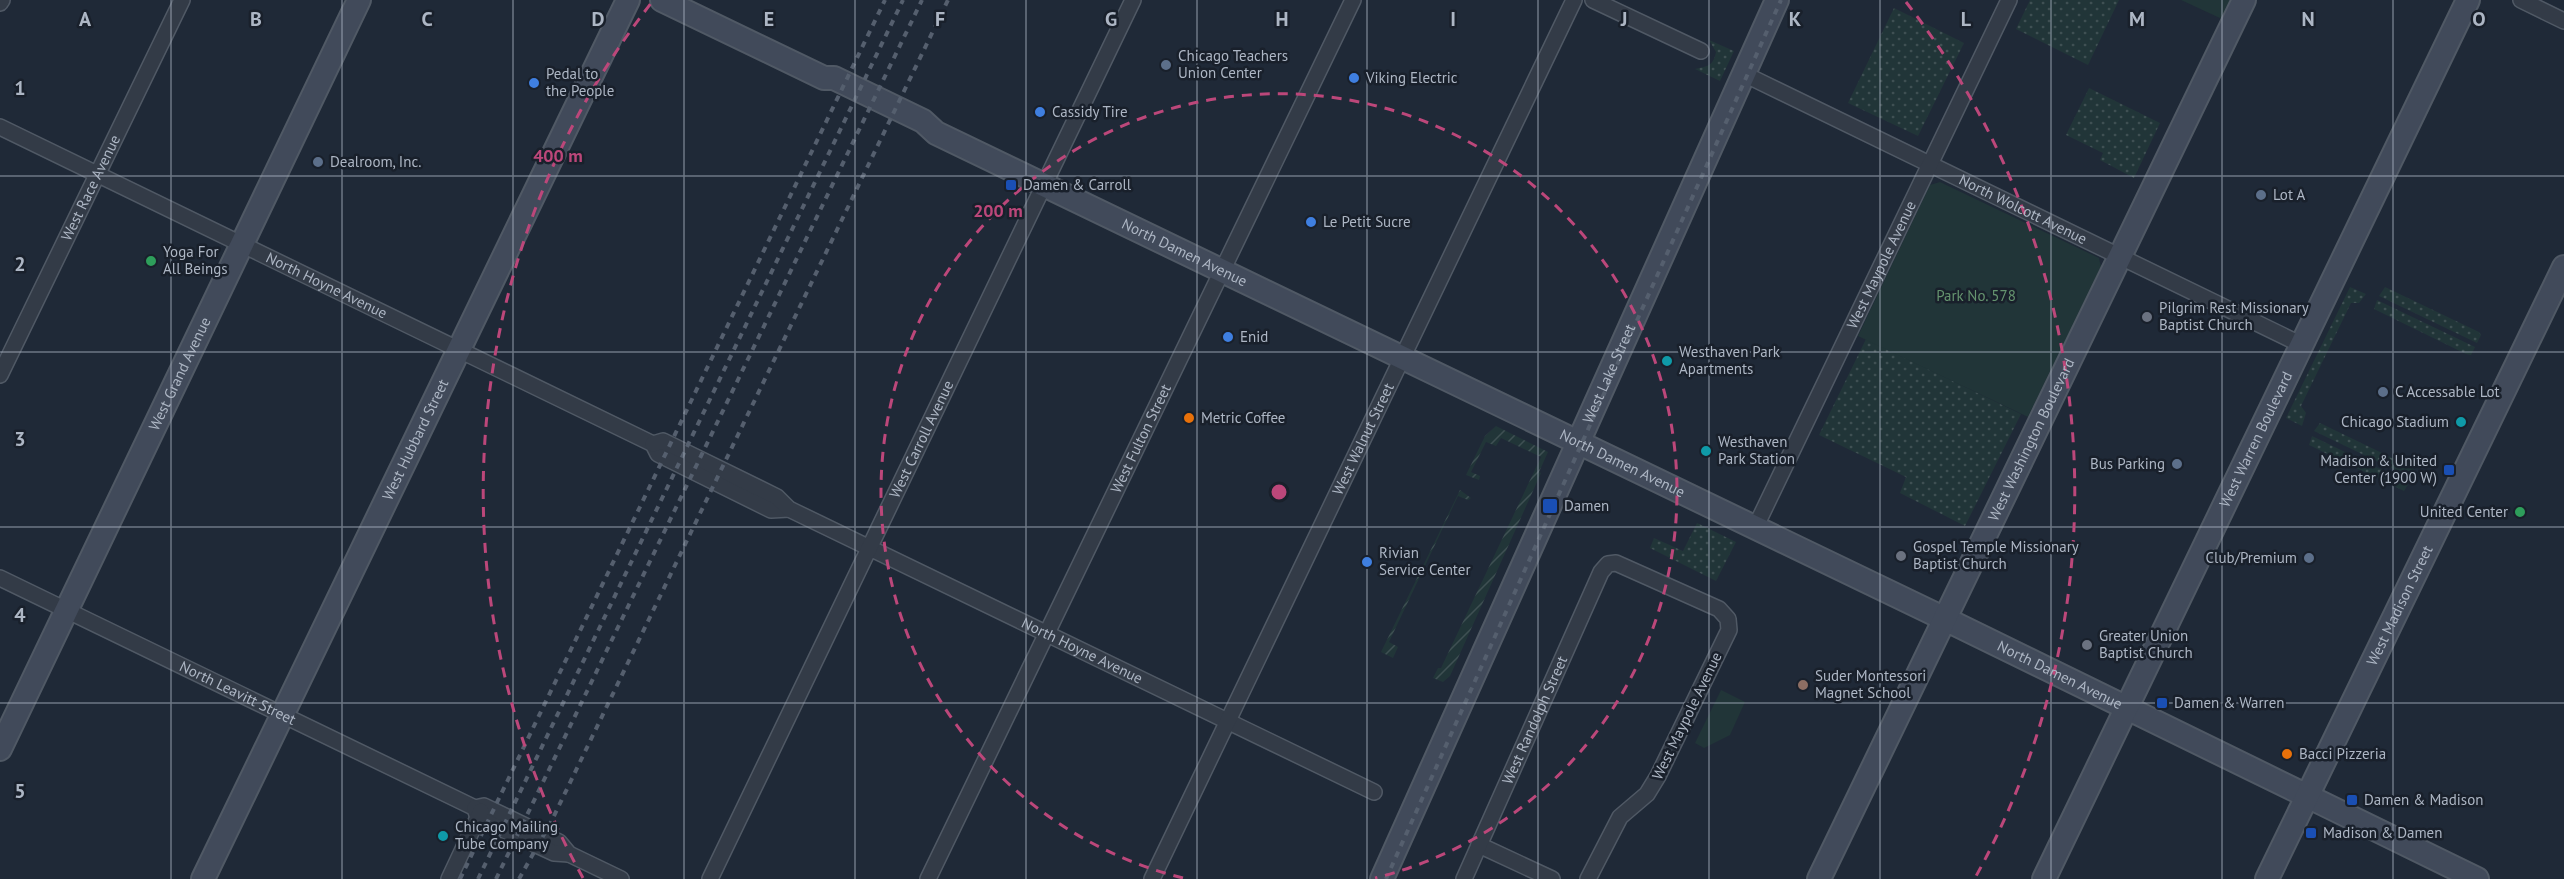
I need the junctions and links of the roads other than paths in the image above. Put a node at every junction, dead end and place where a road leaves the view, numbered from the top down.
1 (182, 0) edge
2 (359, 0) edge
3 (628, 0) edge
4 (662, 0) edge
5 (1133, 0) edge
6 (1353, 0) edge
7 (1574, 0) edge
8 (1593, 0) edge
9 (1777, 0) edge
10 (2009, 0) edge
11 (2244, 0) edge
12 (2468, 0) edge
13 (2521, 0) edge
14 (2564, 21) edge
15 (1701, 51) dead end
16 (1744, 74) junction
17 (0, 127) edge
18 (1930, 164) junction
19 (98, 174) junction
20 (1044, 185) junction
21 (242, 244) junction
22 (2120, 256) junction
23 (2564, 267) edge
24 (1222, 271) junction
25 (2302, 345) junction
26 (459, 349) junction
27 (1403, 358) junction
28 (0, 375) edge
29 (1579, 443) junction
30 (1755, 528) junction
31 (870, 548) junction
32 (1608, 564) joint
33 (0, 578) edge
34 (66, 610) junction
35 (1945, 619) junction
36 (1047, 633) junction
37 (2127, 708) junction
38 (282, 715) junction
39 (1228, 721) junction
40 (0, 749) edge
41 (1374, 792) dead end
42 (2308, 795) junction
43 (479, 810) junction
44 (1479, 845) junction
45 (202, 879) edge
46 (449, 879) edge
47 (621, 879) edge
48 (710, 879) edge
49 (928, 879) edge
50 (1152, 879) edge
51 (1382, 879) edge
52 (1464, 879) edge
53 (1552, 879) edge
54 (1588, 879) edge
55 (1819, 879) edge
56 (2044, 879) edge
57 (2267, 879) edge
58 (2476, 879) edge

1 - 19 street, West Race Avenue
2 - 21 main road, West Grand Avenue
3 - 26 main road, West Hubbard Street
4 - 20 main road, North Damen Avenue
5 - 20 street, West Carroll Avenue
6 - 24 street, West Fulton Street
7 - 27 street, West Walnut Street
8 - 15 street
9 - 16 main road, West Lake Street
10 - 18 street, West Maypole Avenue
11 - 22 main road, West Washington Boulevard
12 - 25 main road, West Warren Boulevard
13 - 14 street
16 - 18 street, North Wolcott Avenue
16 - 29 main road, West Lake Street
17 - 19 street, North Hoyne Avenue
18 - 22 street, North Wolcott Avenue
18 - 30 street, West Maypole Avenue
19 - 21 street, North Hoyne Avenue
19 - 28 street, West Race Avenue
20 - 24 main road, North Damen Avenue
20 - 31 street, West Carroll Avenue
21 - 26 street, North Hoyne Avenue
21 - 34 main road, West Grand Avenue
22 - 25 street, North Wolcott Avenue
22 - 35 main road, West Washington Boulevard
23 - 42 main road, West Madison Street
24 - 27 main road, North Damen Avenue
24 - 36 street, West Fulton Street
25 - 37 main road, West Warren Boulevard
26 - 31 street, North Hoyne Avenue
26 - 38 main road, West Hubbard Street
27 - 29 main road, North Damen Avenue
27 - 39 street, West Walnut Street
29 - 30 main road, North Damen Avenue
29 - 51 main road, West Lake Street
30 - 35 main road, North Damen Avenue
31 - 36 street, North Hoyne Avenue
31 - 48 street, West Carroll Avenue
32 - 44 street, West Randolph Street
32 - 54 street, West Maypole Avenue
33 - 34 street, North Leavitt Street
34 - 38 street, North Leavitt Street
34 - 40 main road, West Grand Avenue
35 - 37 main road, North Damen Avenue
35 - 55 main road, West Washington Boulevard
36 - 39 street, North Hoyne Avenue
36 - 49 street, West Fulton Street
37 - 42 main road, North Damen Avenue
37 - 56 main road, West Warren Boulevard
38 - 43 street, North Leavitt Street
38 - 45 main road, West Hubbard Street
39 - 41 street, North Hoyne Avenue
39 - 50 street, West Walnut Street
42 - 57 main road, West Madison Street
42 - 58 main road, North Damen Avenue
43 - 46 street
43 - 47 street, North Leavitt Street
44 - 52 street, West Randolph Street
44 - 53 street

